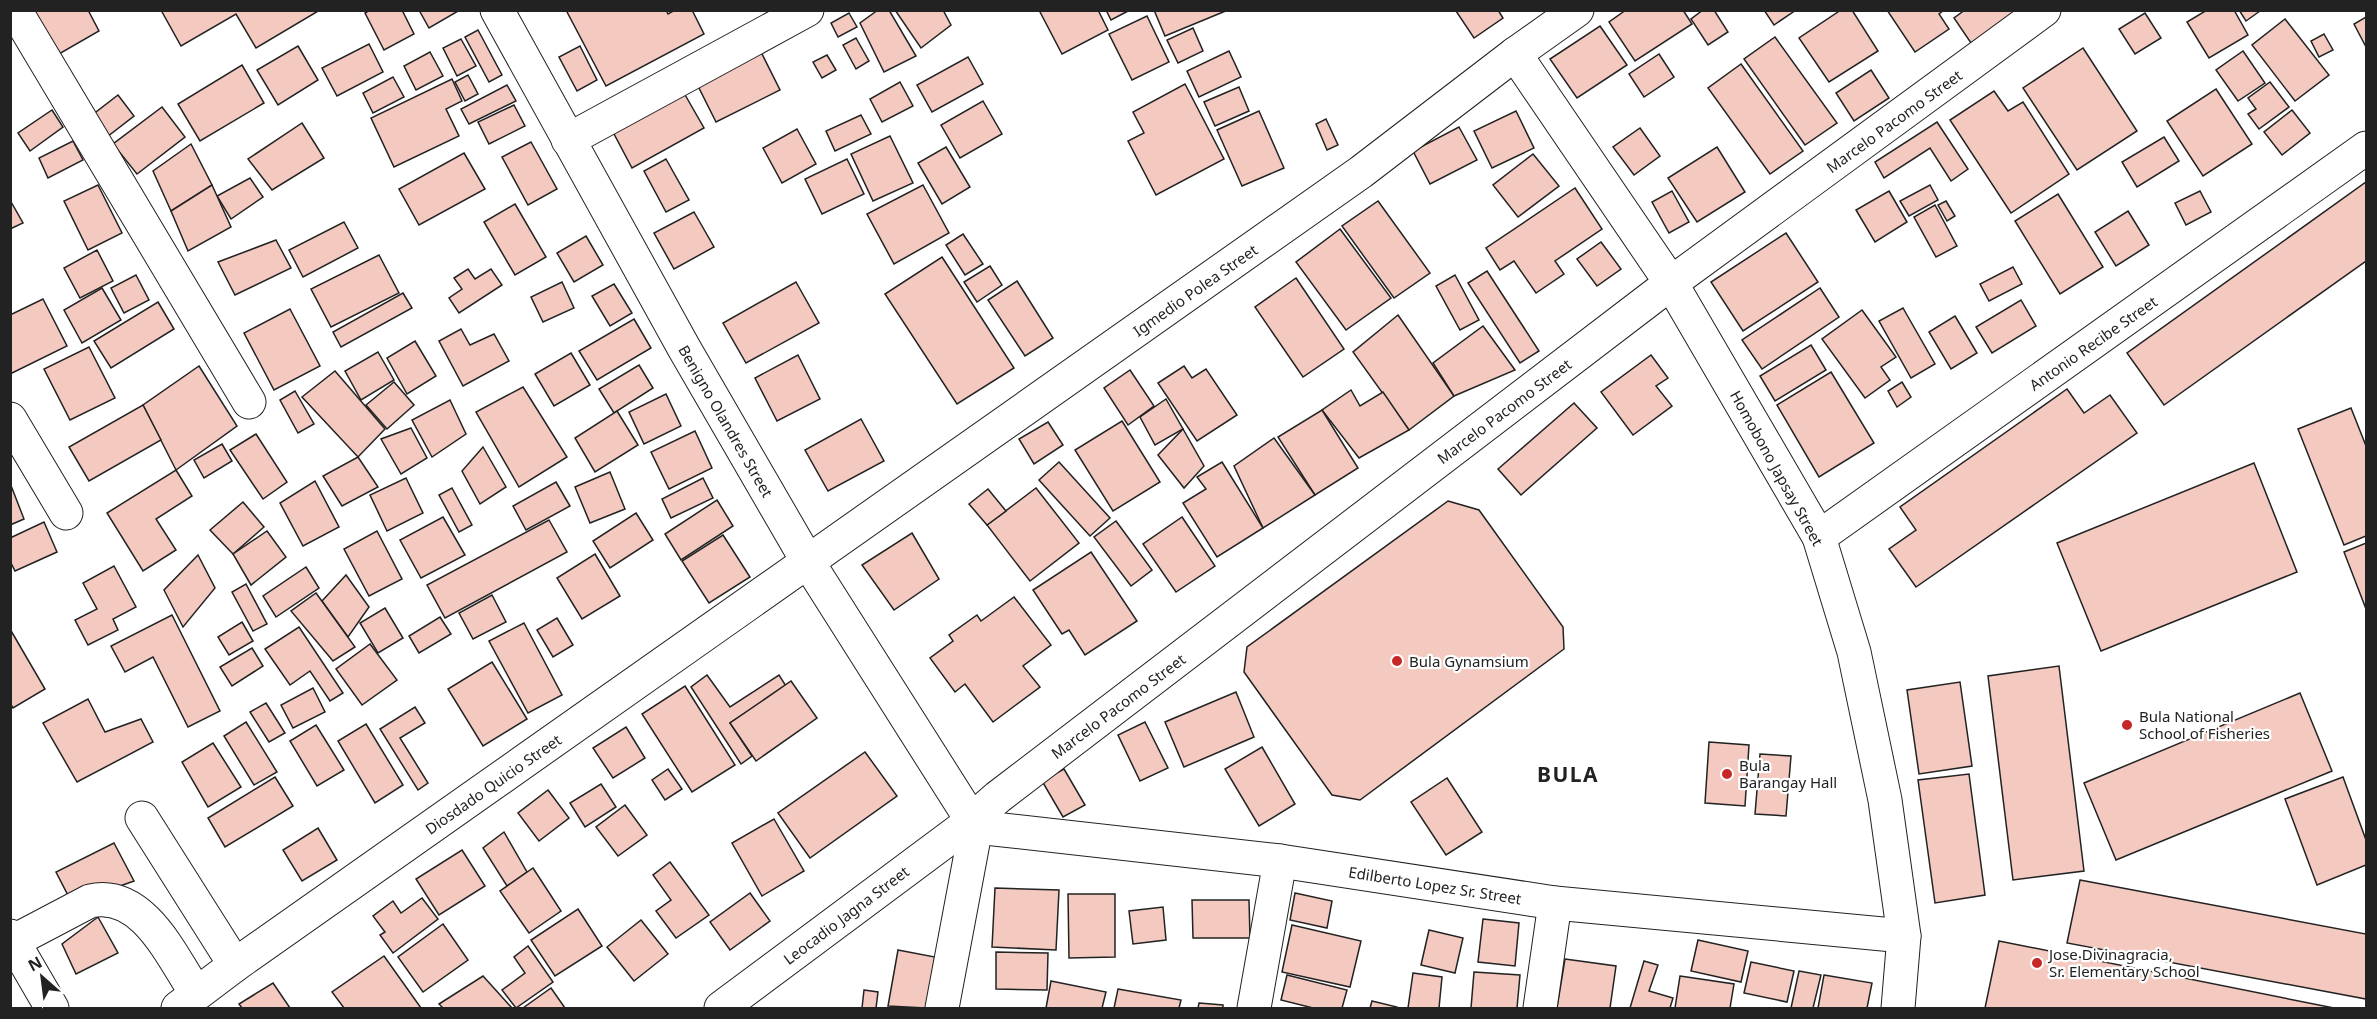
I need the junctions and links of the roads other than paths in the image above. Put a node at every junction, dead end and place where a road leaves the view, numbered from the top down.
1 (15, 10) edge
2 (498, 10) edge
3 (807, 10) edge
4 (1577, 10) edge
5 (2044, 10) edge
6 (1515, 54) junction
7 (568, 140) junction
8 (2367, 148) edge
9 (1671, 283) junction
10 (249, 402) dead end
11 (10, 419) edge
12 (66, 513) dead end
13 (1820, 537) junction
14 (808, 562) junction
15 (142, 818) dead end
16 (974, 824) junction
17 (1280, 861) junction
18 (1555, 903) junction
19 (1904, 936) junction
20 (12, 939) edge
21 (235, 965) junction
22 (21, 977) edge
23 (187, 1001) edge
24 (52, 1008) edge
25 (721, 1008) edge
26 (942, 1008) edge
27 (1254, 1008) edge
28 (1540, 1008) edge
29 (1898, 1008) edge

1 - 10 street
2 - 7 street, Benigno Olandres Street
3 - 7 street
4 - 6 street, Igmedio Polea Street
5 - 9 street, Marcelo Pacomo Street
6 - 9 street, Homobono Japsay Street
6 - 14 street, Igmedio Polea Street
7 - 14 street, Benigno Olandres Street
8 - 13 street, Antonio Recibe Street
9 - 13 street, Homobono Japsay Street
9 - 16 street, Marcelo Pacomo Street
11 - 12 street
13 - 19 street, Homobono Japsay Street
14 - 16 street, Benigno Olandres Street
14 - 21 street, Diosdado Quicio Street
15 - 21 street
16 - 17 street, Edilberto Lopez Sr. Street
16 - 25 street, Leocadio Jagna Street
16 - 26 street
17 - 18 street, Edilberto Lopez Sr. Street
17 - 27 street
18 - 19 street, Edilberto Lopez Sr. Street
18 - 28 street
19 - 29 street, Homobono Japsay Street
20 - 22 street
20 - 23 street
21 - 23 street, Diosdado Quicio Street
22 - 24 street

